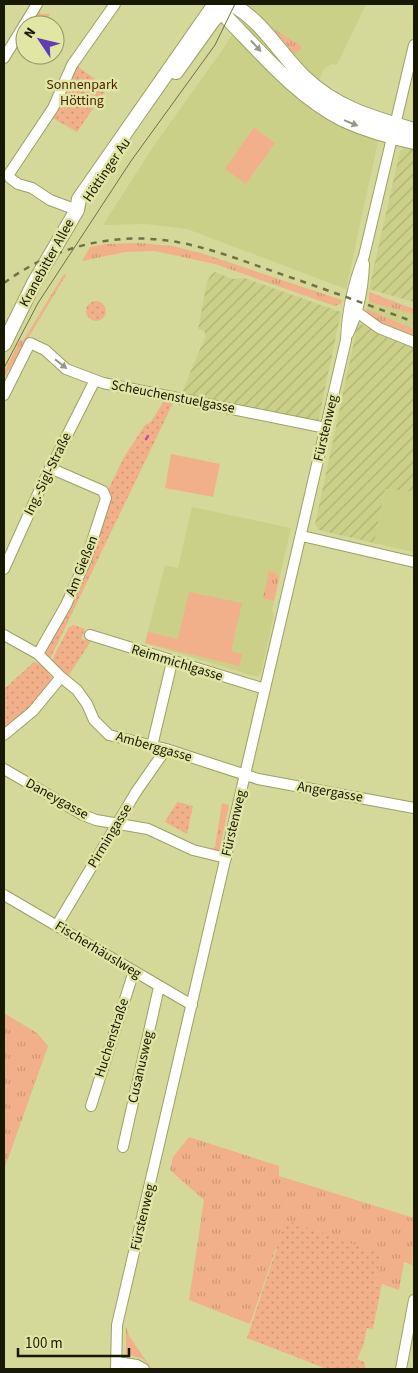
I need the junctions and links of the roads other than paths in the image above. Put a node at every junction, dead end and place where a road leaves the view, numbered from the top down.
1 (37, 4) edge
2 (115, 4) edge
3 (251, 4) edge
4 (223, 6) edge
5 (232, 23) junction
6 (204, 33) junction
7 (267, 35) junction
8 (414, 46) edge
9 (4, 58) edge
10 (394, 130) junction
11 (414, 130) edge
12 (414, 142) edge
13 (77, 210) junction
14 (364, 256) junction
15 (357, 312) junction
16 (346, 340) junction
17 (414, 342) edge
18 (4, 344) edge
19 (95, 380) junction
20 (4, 395) edge
21 (326, 428) junction
22 (50, 468) junction
23 (302, 536) junction
24 (414, 562) edge
25 (4, 569) edge
26 (4, 635) edge
27 (90, 635) dead end
28 (38, 654) junction
29 (172, 662) junction
30 (61, 677) junction
31 (265, 689) junction
32 (4, 735) edge
33 (152, 746) junction
34 (166, 749) junction
35 (4, 769) edge
36 (245, 776) junction
37 (414, 808) edge
38 (117, 824) junction
39 (226, 858) junction
40 (4, 895) edge
41 (57, 926) junction
42 (134, 970) junction
43 (159, 987) junction
44 (192, 1005) junction
45 (90, 1106) dead end
46 (122, 1147) dead end
47 (414, 1300) edge
48 (117, 1365) edge
49 (144, 1369) edge
50 (400, 1369) edge

1 - 9 street
2 - 13 street
3 - 7 main road
4 - 5 main road
4 - 6 main road, Höttinger Au
4 - 7 main road
4 - 13 main road, Höttinger Au
5 - 6 main road
5 -> 10 main road
6 - 13 main road, Höttinger Au
7 - 10 main road
8 - 10 street, Fürstenweg
10 - 11 main road
10 - 12 main road
10 - 14 street, Fürstenweg
13 - 18 main road, Kranebitter Allee
14 - 15 street, Fürstenweg
14 - 16 street, Fürstenweg
15 - 16 street, Fürstenweg
15 - 17 street
16 - 21 street, Fürstenweg
20 -> 19 street, Scheuchenstuelgasse
19 - 21 street, Scheuchenstuelgasse
19 - 22 street, Ing.-Sigl-Straße
21 - 23 street, Fürstenweg
22 - 25 street, Ing.-Sigl-Straße
22 - 28 street, Am Gießen
23 - 24 street
23 - 31 street, Fürstenweg
26 - 28 street
27 - 29 street, Reimmichlgasse
28 - 30 street, Amberggasse
29 - 31 street, Reimmichlgasse
29 - 33 street
30 - 32 street
30 - 33 street, Amberggasse
31 - 36 street, Fürstenweg
33 - 34 street, Amberggasse
34 - 36 street, Amberggasse
34 - 38 street, Pirmingasse
35 - 38 street, Daneygasse
36 - 37 street, Angergasse
36 - 39 street, Fürstenweg
38 - 39 street, Daneygasse
38 - 41 street, Pirmingasse
39 - 44 street, Fürstenweg
40 - 41 street, Fischerhäuslweg
41 - 42 street, Fischerhäuslweg
42 - 43 street, Fischerhäuslweg
42 - 45 street, Huchenstraße
43 - 44 street, Fischerhäuslweg
43 - 46 street, Cusanusweg
44 - 48 street, Fürstenweg
47 - 50 street
48 - 49 street

